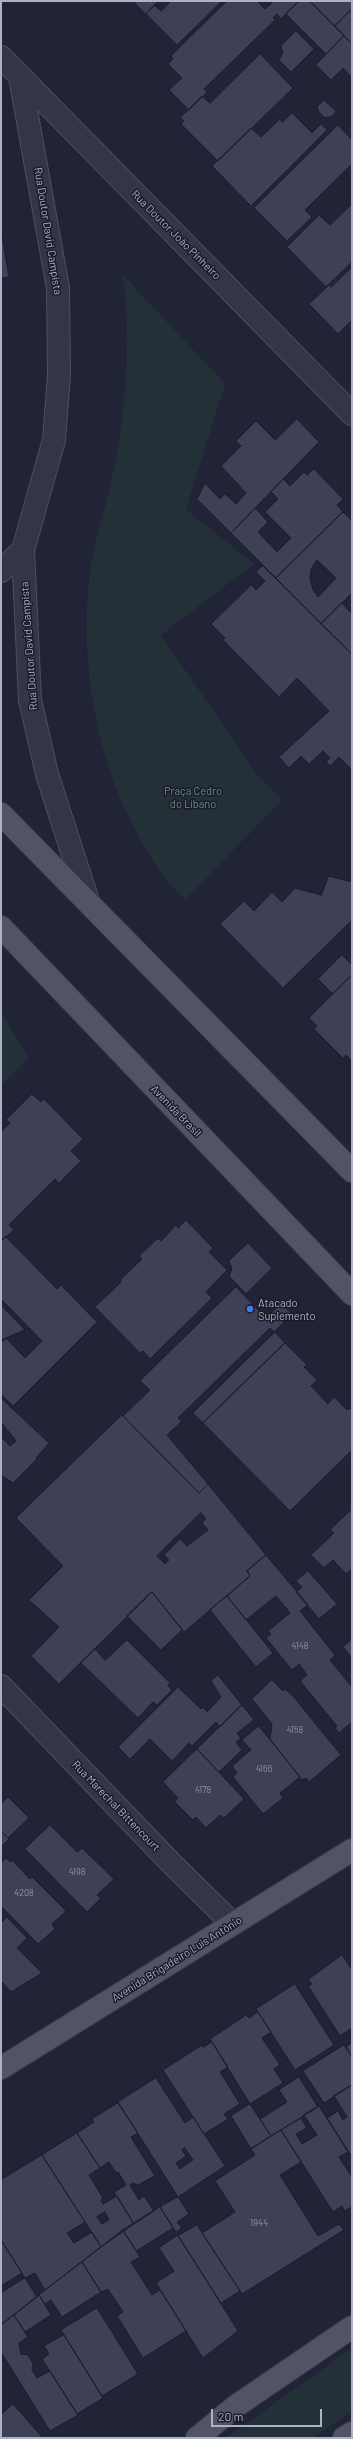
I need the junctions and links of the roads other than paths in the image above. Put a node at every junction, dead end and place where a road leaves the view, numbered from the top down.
1 (1, 57) edge
2 (20, 77) junction
3 (352, 414) edge
4 (23, 550) junction
5 (1, 572) edge
6 (1, 814) edge
7 (88, 901) junction
8 (1, 927) edge
9 (352, 1171) edge
10 (352, 1294) edge
11 (1, 1686) edge
12 (352, 1850) edge
13 (233, 1924) junction
14 (1, 2068) edge
15 (352, 2327) edge
16 (352, 2433) edge
17 (198, 2438) edge
18 (344, 2438) edge

1 - 2 street, Rua Doutor João Pinheiro
2 - 3 street, Rua Doutor João Pinheiro
2 - 4 street, Rua Doutor David Campista
4 - 5 street, Rua Doutor David Campista
4 - 7 street, Rua Doutor David Campista
6 - 7 main road
7 - 9 main road
8 - 10 main road, Avenida Brasil
11 - 13 street, Rua Marechal Bittencourt
12 - 13 main road, Avenida Brigadeiro Luís Antônio
13 - 14 main road, Avenida Brigadeiro Luís Antônio
15 - 17 main road
16 - 18 main road

